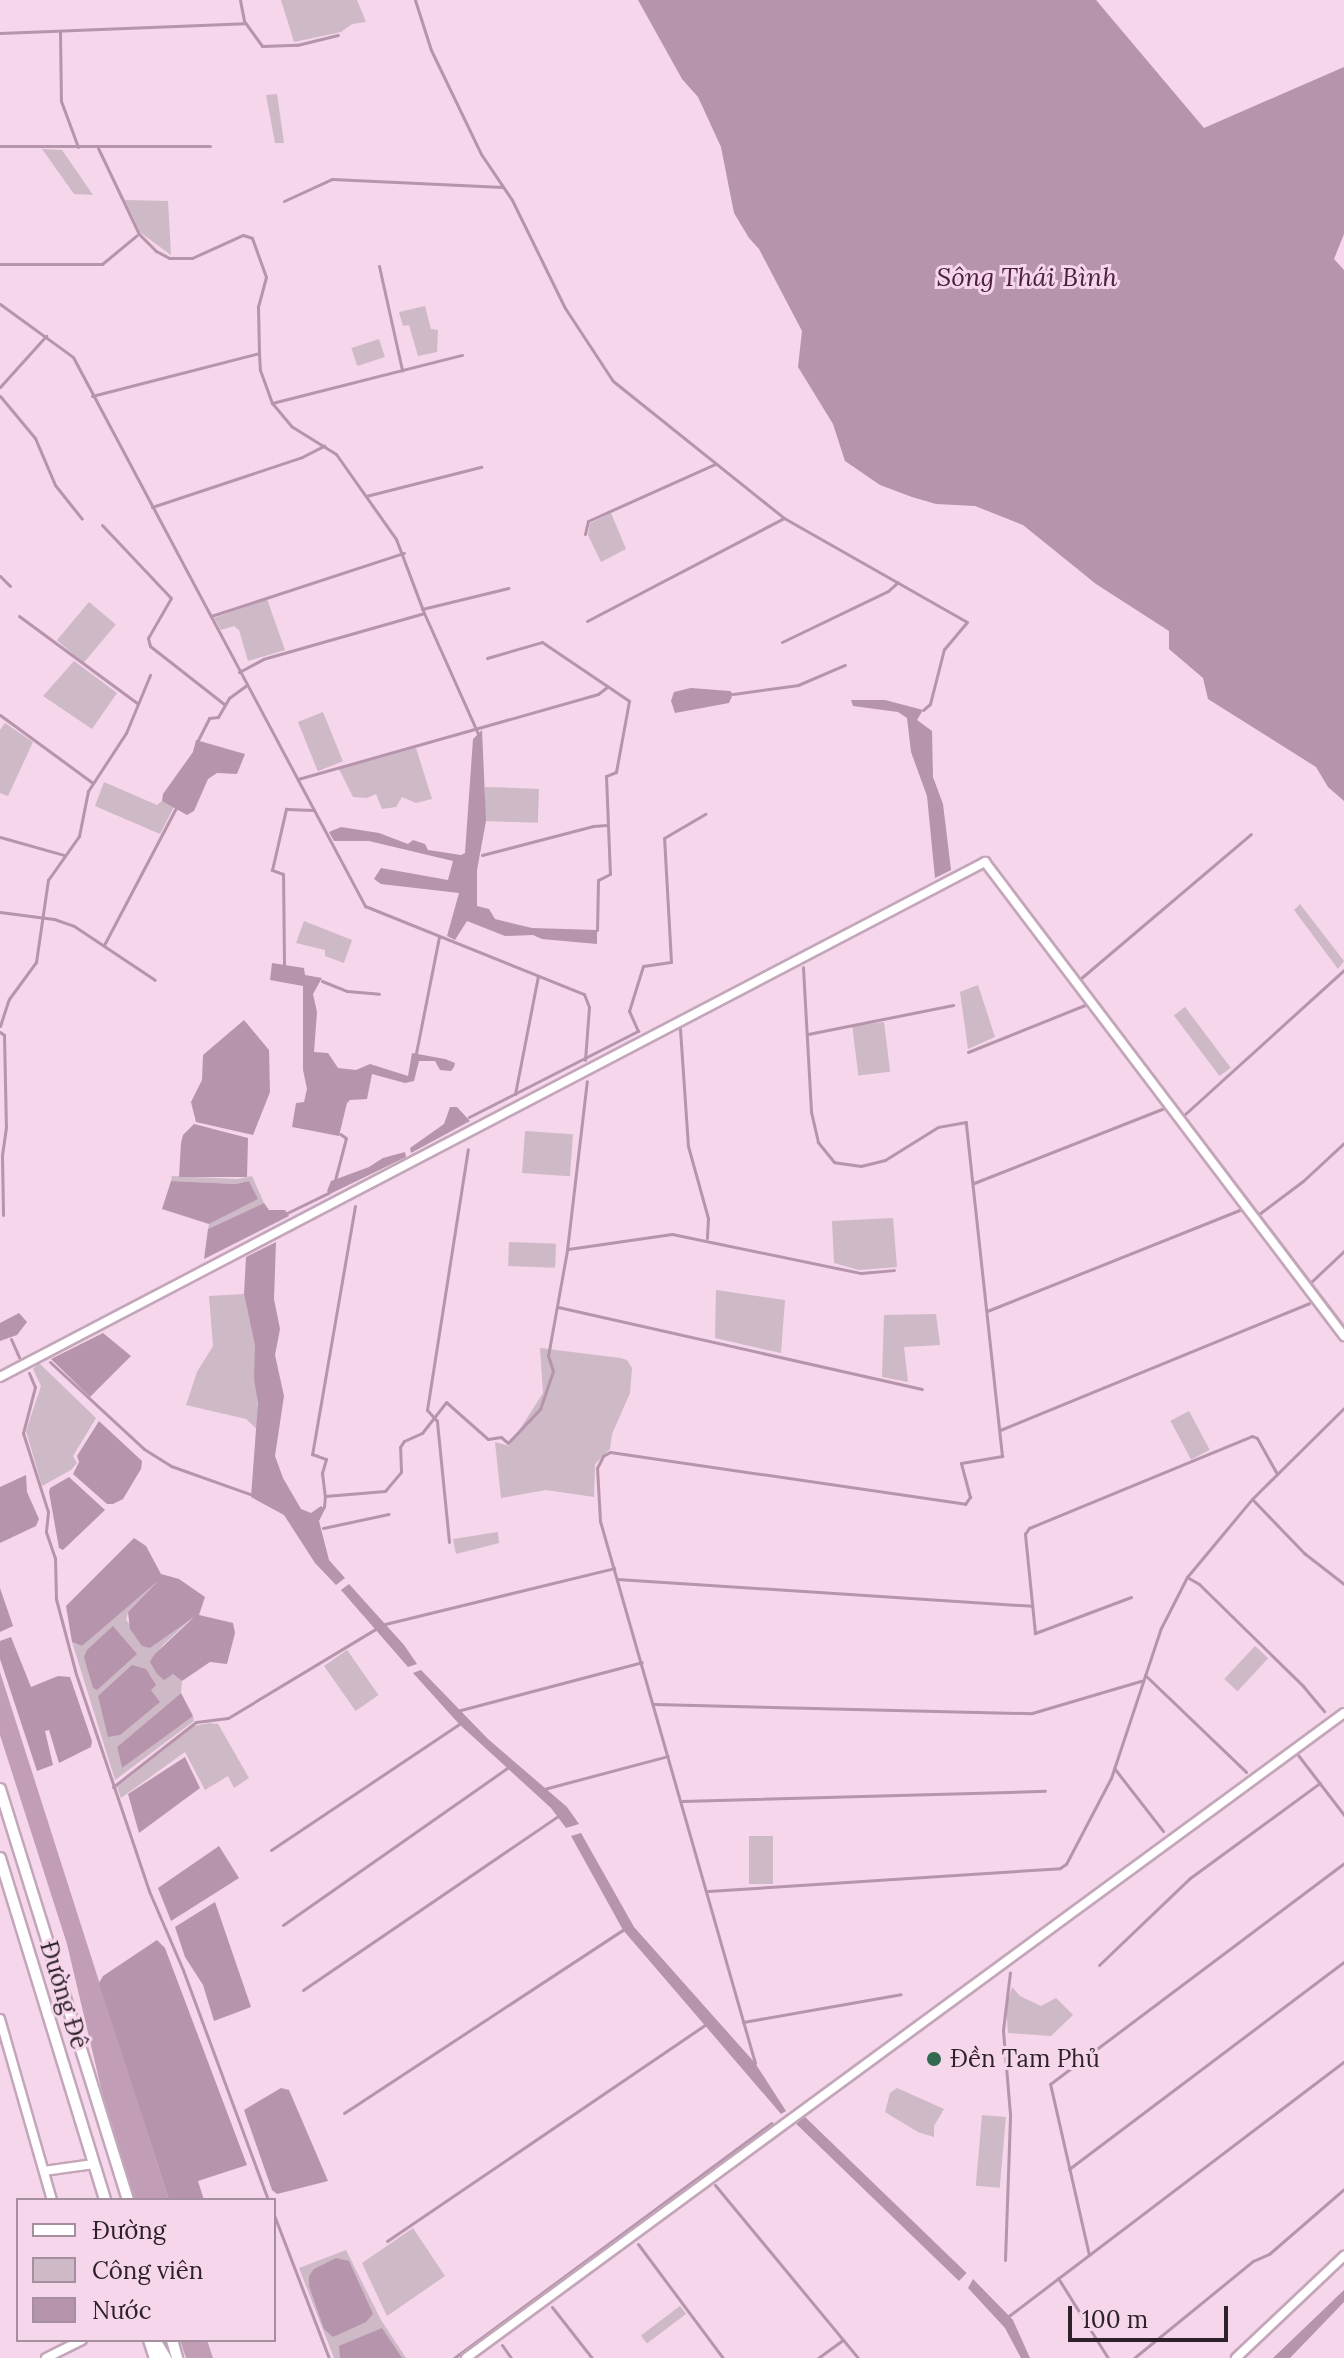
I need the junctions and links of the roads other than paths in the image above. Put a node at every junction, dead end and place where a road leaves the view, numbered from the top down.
1 (1344, 1336) edge
2 (0, 1377) edge
3 (1344, 1713) edge
4 (0, 1789) edge
5 (0, 1858) edge
6 (0, 2019) edge
7 (94, 2164) junction
8 (44, 2171) junction
9 (51, 2198) edge
10 (104, 2198) edge
11 (127, 2198) edge
12 (1344, 2256) edge
13 (78, 2342) edge
14 (154, 2342) edge
15 (46, 2358) edge
16 (166, 2358) edge
17 (466, 2358) edge
18 (1236, 2358) edge

1 - 2 street
3 - 17 street
4 - 11 street, Đường Đê
5 - 7 street, Đường Đê
6 - 8 street
7 - 8 street
7 - 10 street, Đường Đê
8 - 9 street
12 - 18 street
13 - 15 street
14 - 16 street

